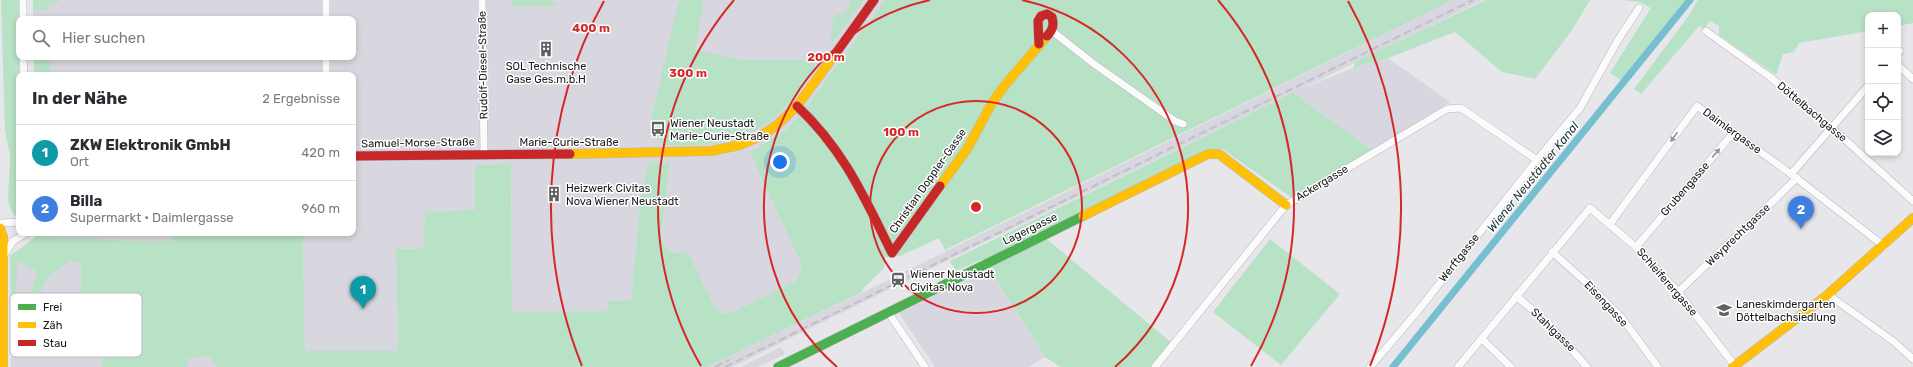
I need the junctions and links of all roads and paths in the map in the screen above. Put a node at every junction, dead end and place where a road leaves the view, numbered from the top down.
1 (23, 0) edge
2 (326, 0) edge
3 (482, 0) edge
4 (874, 0) edge
5 (1639, 8) dead end
6 (23, 16) edge
7 (326, 16) edge
8 (1052, 31) junction
9 (1706, 31) dead end
10 (1038, 44) junction
11 (23, 60) edge
12 (326, 60) edge
13 (1901, 68) edge
14 (24, 72) edge
15 (326, 72) edge
16 (1913, 79) edge
17 (1865, 89) edge
18 (797, 106) junction
19 (1183, 124) dead end
20 (1831, 126) junction
21 (1734, 132) junction
22 (484, 154) junction
23 (356, 156) edge
24 (1536, 160) junction
25 (1794, 176) junction
26 (1913, 201) edge
27 (1286, 205) junction
28 (1913, 218) edge
29 (16, 222) edge
30 (0, 223) edge
31 (1610, 224) junction
32 (0, 228) edge
33 (22, 236) edge
34 (1884, 246) junction
35 (1636, 247) junction
36 (1552, 252) junction
37 (3, 258) junction
38 (1678, 292) junction
39 (1827, 294) junction
40 (1516, 296) junction
41 (888, 312) junction
42 (1482, 339) junction
43 (1913, 358) edge
44 (1653, 366) edge
45 (1734, 366) edge
46 (3, 367) edge
47 (778, 367) edge
48 (925, 367) edge
49 (1155, 367) edge
50 (1370, 367) edge
51 (1458, 367) edge
52 (1511, 367) edge
53 (1587, 367) edge

1 - 6 street
2 - 7 street
3 - 22 street, Rudolf-Diesel-Straße
4 - 18 street, Marie-Curie-Straße
5 - 24 street, Werftgasse
8 - 10 street, Christian Doppler-Gasse
8 - 10 street
8 - 19 street
9 - 20 street, Döttelbachgasse
10 - 18 street, Christian Doppler-Gasse
11 - 14 street
12 - 15 street
13 - 16 street
17 - 20 street, Weyprechtgasse
18 - 22 street, Marie-Curie-Straße
20 - 25 street, Weyprechtgasse
20 - 26 street, Döttelbachgasse
21 - 25 street, Daimlergasse
21 -> 31 street, Daimlergasse
35 -> 21 street, Grubengasse
22 - 23 street, Samuel-Morse-Straße
24 - 27 street, Ackergasse
24 - 50 street, Werftgasse
25 - 34 street, Daimlergasse
25 - 38 street, Weyprechtgasse
27 - 41 street, Lagergasse
27 - 49 street, Ackergasse
28 - 34 street
29 - 30 street
31 - 35 street, Schleiferergasse
31 - 36 street, Schleiferergasse
32 - 37 street
33 - 37 street
34 - 39 street
35 - 38 street, Schleiferergasse
36 - 40 street
36 - 44 street, Eisengasse
37 - 46 street
38 - 45 street, Schleiferergasse
39 - 43 street
39 - 45 street
40 - 42 street
40 - 53 street, Stahlgasse
41 - 47 street, Lagergasse
41 - 48 street
42 - 51 street
42 - 52 street

